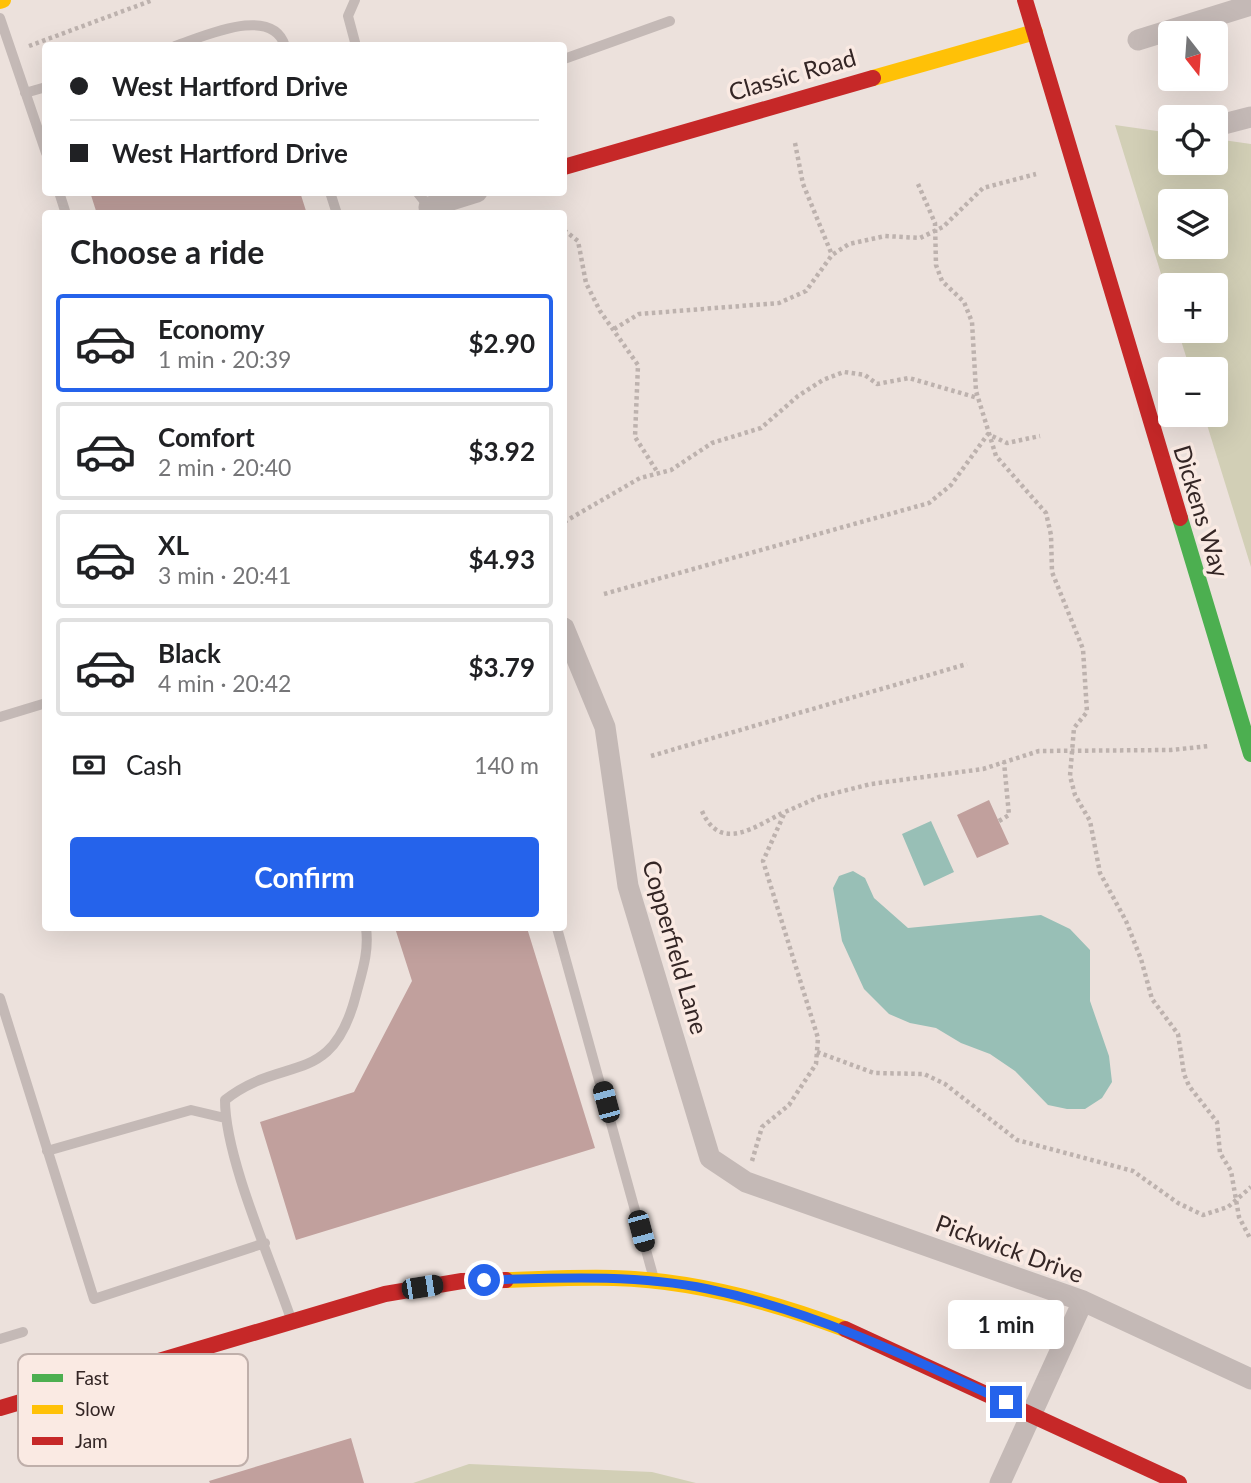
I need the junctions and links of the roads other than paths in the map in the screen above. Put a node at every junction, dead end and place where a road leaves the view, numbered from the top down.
1 (355, 0) edge
2 (1025, 0) edge
3 (1251, 5) edge
4 (0, 18) edge
5 (670, 21) dead end
6 (1035, 32) junction
7 (1139, 40) dead end
8 (188, 42) edge
9 (284, 42) edge
10 (355, 42) edge
11 (567, 58) edge
12 (42, 87) edge
13 (25, 93) junction
14 (1251, 117) edge
15 (1228, 123) edge
16 (42, 142) edge
17 (567, 166) edge
18 (460, 196) edge
19 (425, 204) edge
20 (567, 635) edge
21 (42, 705) edge
22 (0, 717) edge
23 (1251, 754) edge
24 (366, 931) edge
25 (558, 931) edge
26 (0, 998) edge
27 (225, 1118) junction
28 (47, 1151) junction
29 (746, 1182) joint
30 (265, 1244) junction
31 (654, 1282) junction
32 (1083, 1301) junction
33 (292, 1321) junction
34 (23, 1332) dead end
35 (0, 1339) edge
36 (181, 1354) edge
37 (1251, 1379) edge
38 (18, 1403) edge
39 (0, 1408) edge
40 (1032, 1414) junction
41 (1000, 1483) edge
42 (1179, 1483) edge

1 - 10 lane
2 - 6 street, Dickens Way
3 - 7 street
4 - 13 lane
5 - 11 lane
6 - 17 street, Classic Road
6 - 23 street, Dickens Way
8 - 9 lane
12 - 13 lane
13 - 16 lane
14 - 15 street
18 - 19 street
20 - 29 street, Copperfield Lane
21 - 22 lane
24 - 27 lane
25 - 31 lane
26 - 28 lane
27 - 28 lane
27 - 30 lane
28 - 30 lane
29 - 32 street, Pickwick Drive
30 - 33 lane
31 - 33 street
31 - 40 street
32 - 37 street, Pickwick Drive
32 - 40 street
33 - 36 street
34 - 35 lane
38 - 39 street
40 - 41 street
40 - 42 street

